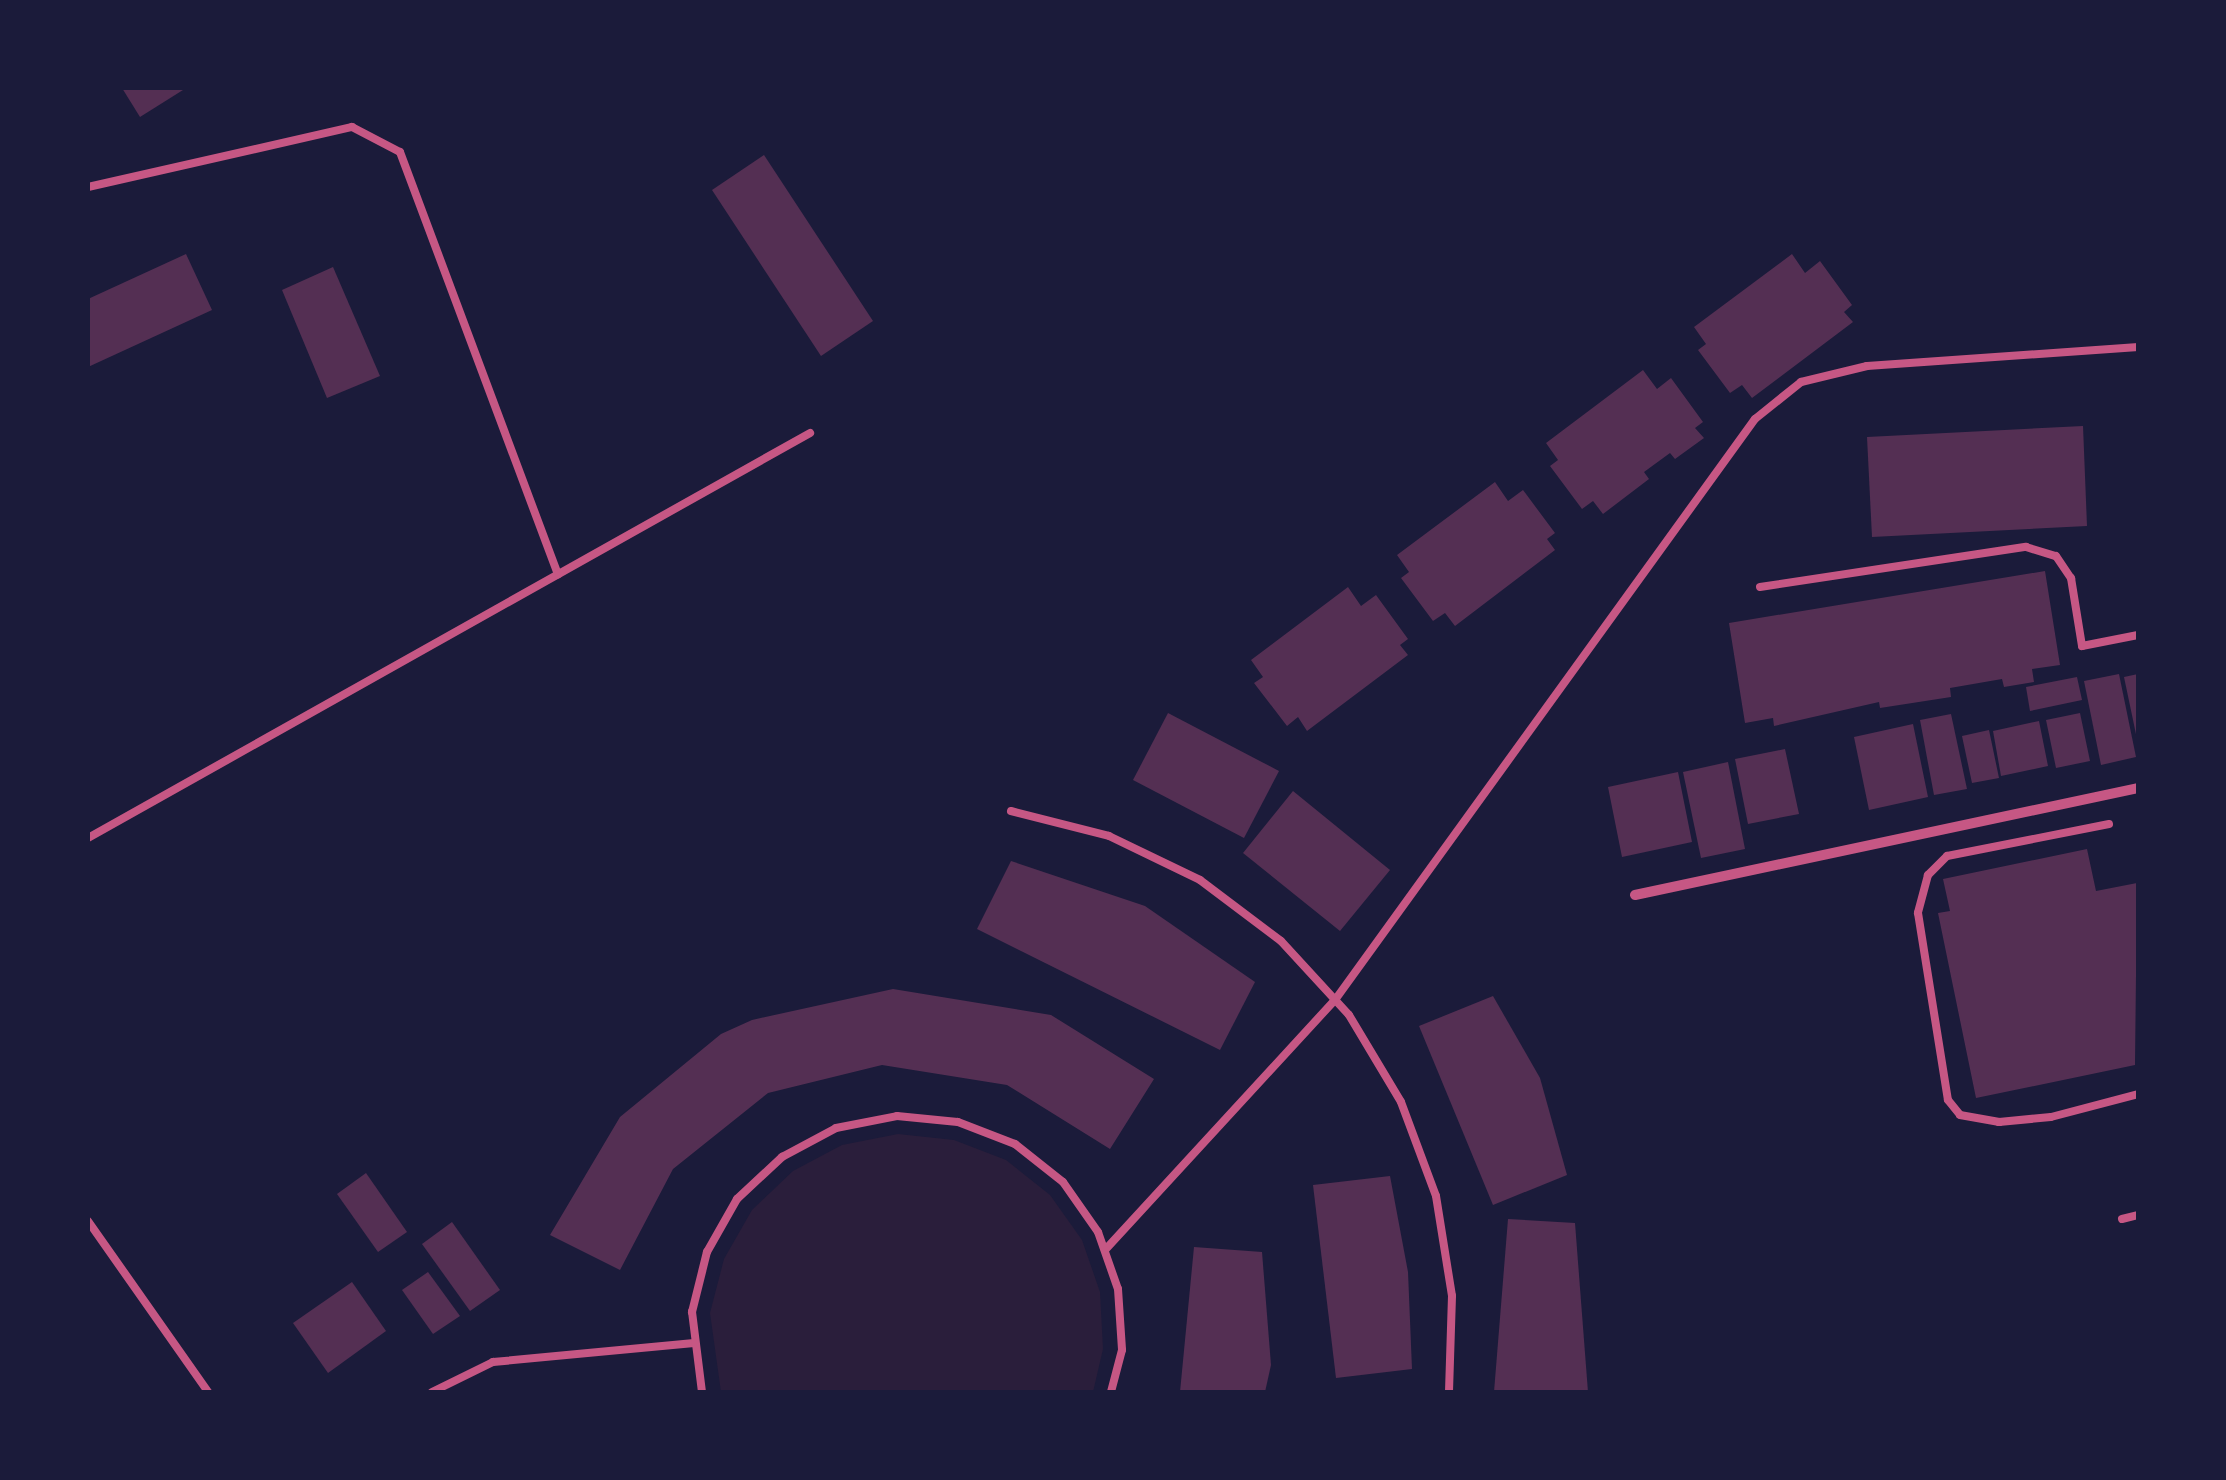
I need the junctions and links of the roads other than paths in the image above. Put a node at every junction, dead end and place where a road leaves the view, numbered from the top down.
1 (88, 187) edge
2 (2138, 347) edge
3 (810, 433) dead end
4 (558, 574) junction
5 (1760, 588) dead end
6 (2138, 636) edge
7 (2138, 788) edge
8 (1010, 811) dead end
9 (2109, 824) dead end
10 (88, 838) edge
11 (1635, 895) dead end
12 (1335, 1000) junction
13 (2138, 1094) edge
14 (2138, 1215) edge
15 (2122, 1219) dead end
16 (88, 1222) edge
17 (1105, 1250) junction
18 (694, 1343) junction
19 (202, 1391) edge
20 (432, 1392) edge
21 (702, 1392) edge
22 (1111, 1392) edge
23 (1449, 1392) edge

1 - 4 lane
2 - 12 lane
3 - 4 lane
4 - 10 lane
5 - 6 lane
7 - 11 street
8 - 12 lane
9 - 13 lane
12 - 17 lane
12 - 23 lane
14 - 15 lane
16 - 19 lane
17 - 18 lane
17 - 22 lane
18 - 20 lane
18 - 21 lane

